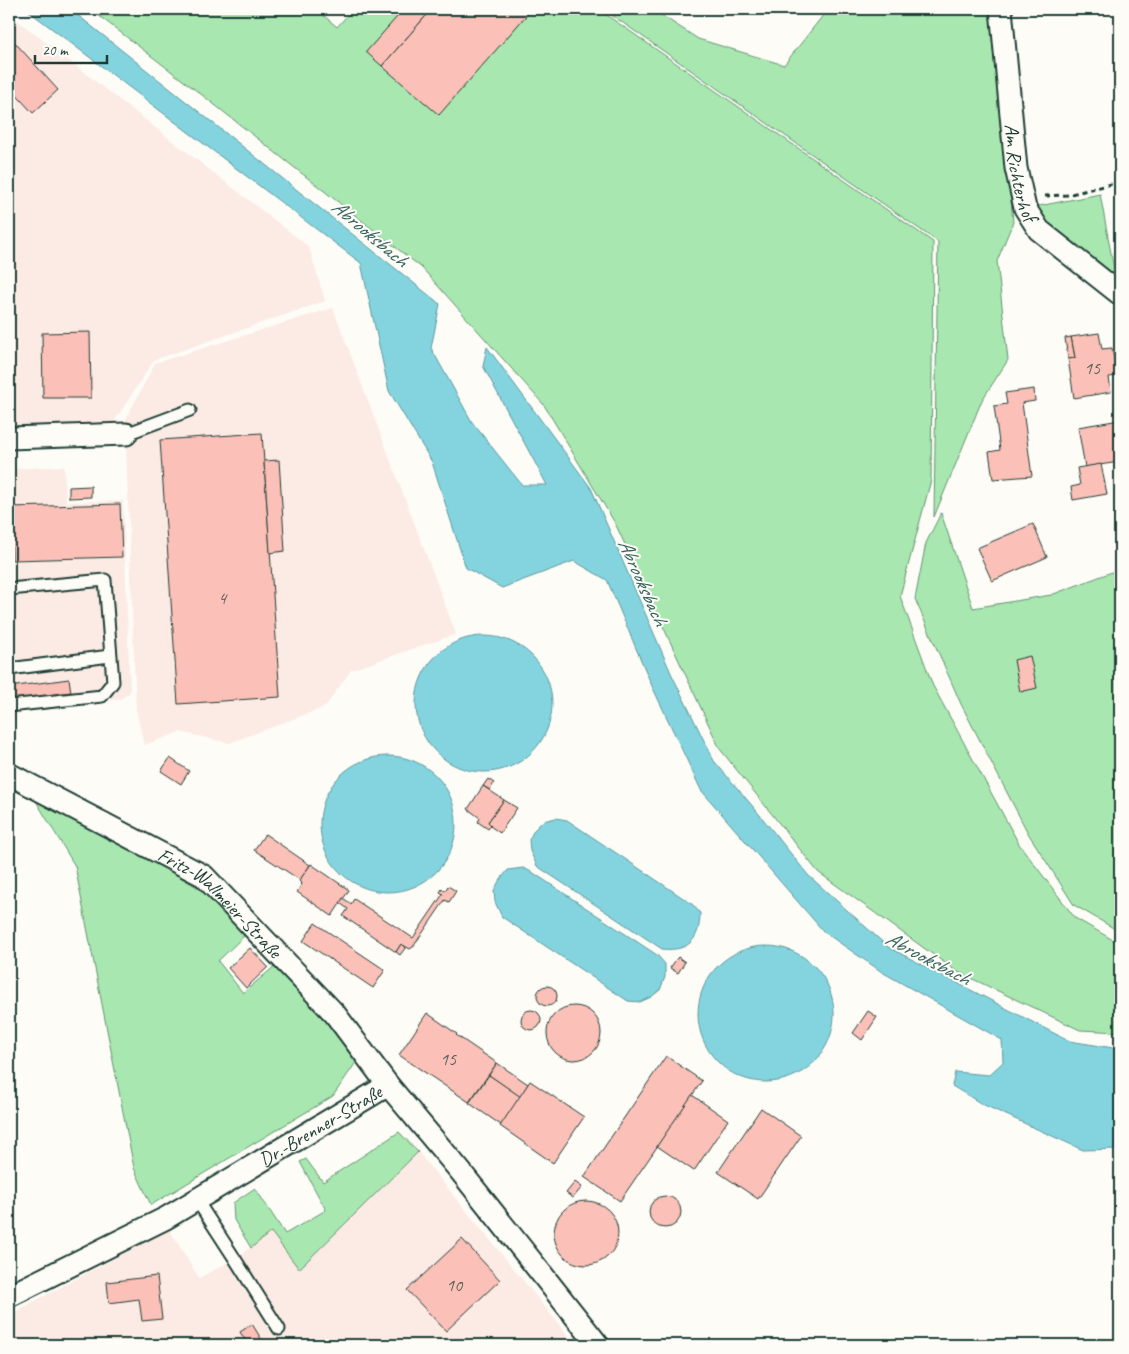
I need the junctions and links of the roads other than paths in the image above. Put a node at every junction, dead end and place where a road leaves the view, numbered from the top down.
1 (1001, 9) edge
2 (1120, 294) edge
3 (190, 410) dead end
4 (126, 434) joint
5 (9, 438) edge
6 (9, 590) edge
7 (110, 656) junction
8 (9, 669) edge
9 (9, 706) edge
10 (9, 774) edge
11 (388, 1084) junction
12 (196, 1199) junction
13 (9, 1296) edge
14 (279, 1329) dead end
15 (598, 1345) edge

1 - 2 street, Am Richterhof
3 - 4 lane
4 - 5 street
6 - 7 lane
7 - 8 lane
7 - 9 lane
10 - 11 street, Fritz-Wallmeier-Straße
11 - 12 street, Dr.-Brenner-Straße
11 - 15 street, Dr.-Brenner-Straße
12 - 13 street, Dr.-Brenner-Straße
12 - 14 lane

